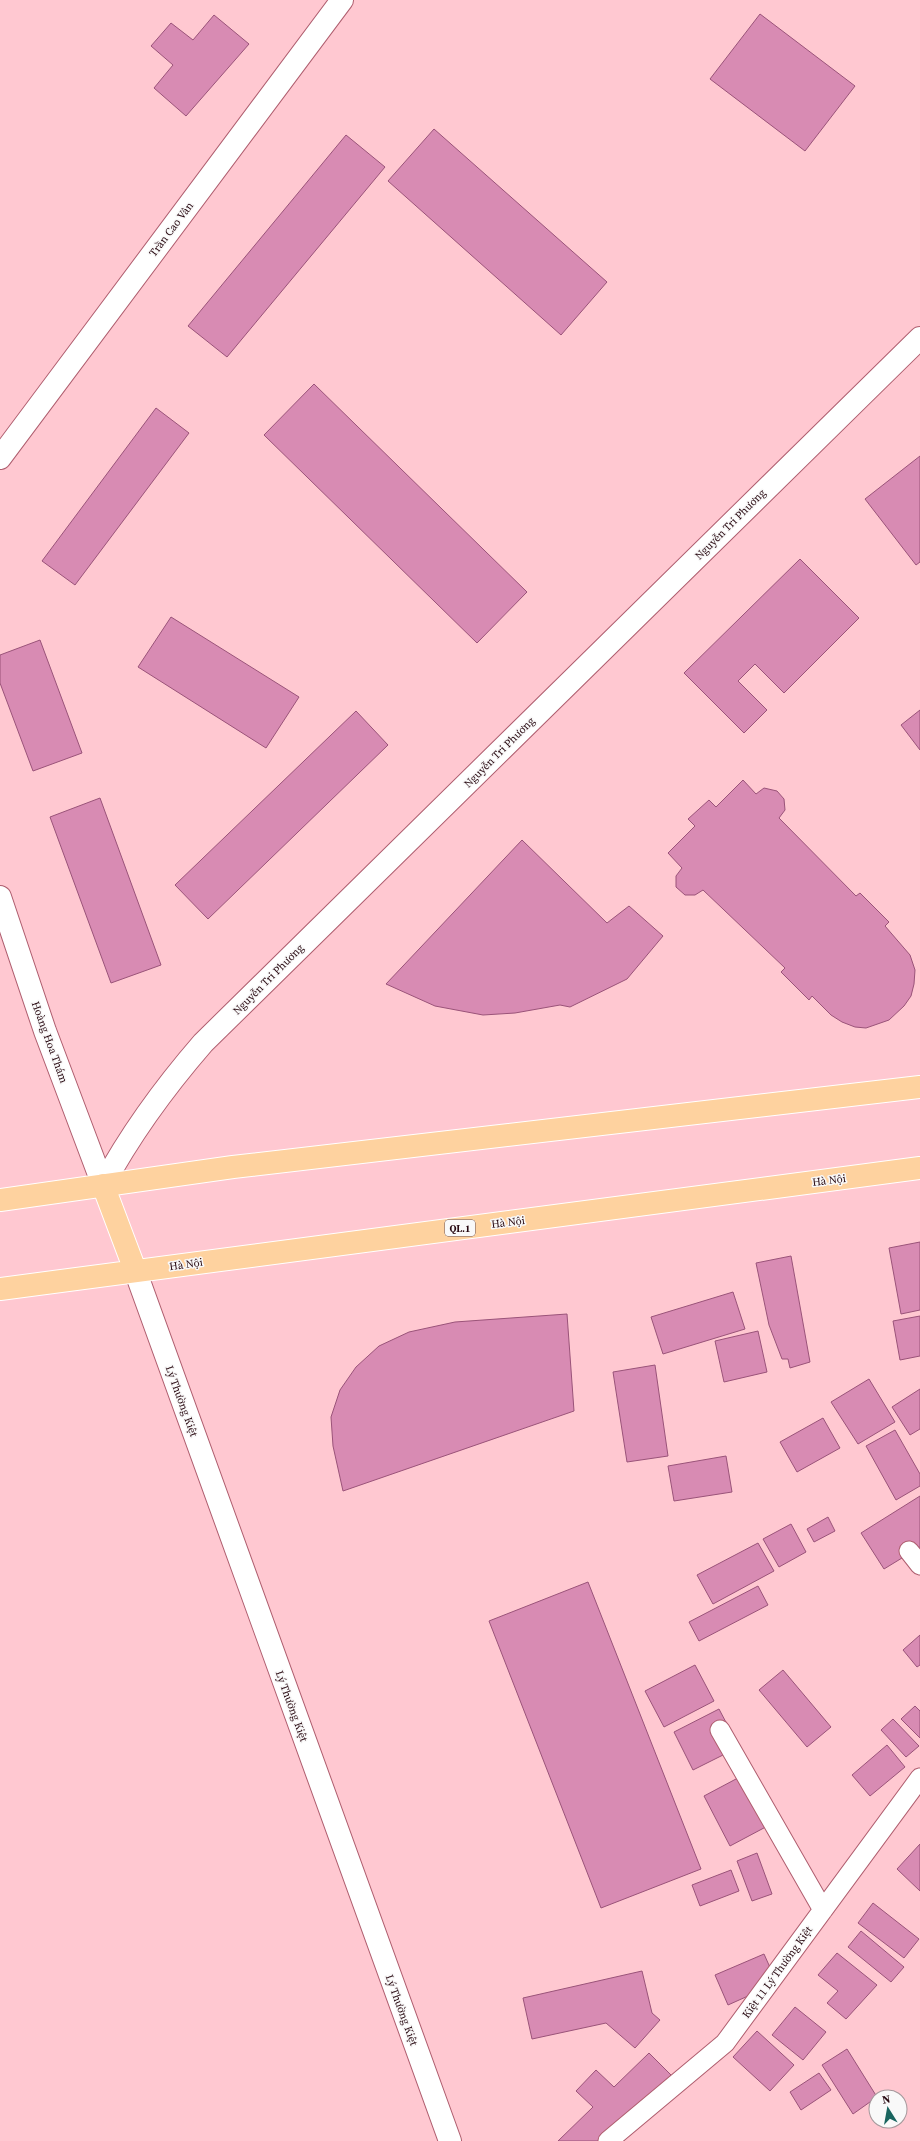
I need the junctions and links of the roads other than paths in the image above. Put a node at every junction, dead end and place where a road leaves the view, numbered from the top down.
1 (342, 0) edge
2 (920, 338) edge
3 (0, 458) edge
4 (0, 897) edge
5 (920, 1086) edge
6 (920, 1168) edge
7 (103, 1185) junction
8 (0, 1200) edge
9 (135, 1270) junction
10 (0, 1289) edge
11 (720, 1730) dead end
12 (920, 1778) edge
13 (823, 1910) junction
14 (450, 2141) edge
15 (608, 2141) edge

1 - 3 street, Trần Cao Vân
2 - 7 street, Nguyễn Tri Phương
4 - 7 street, Hoàng Hoa Thám
5 - 7 main road
6 - 9 main road, Hà Nội / QL.1
7 - 8 main road
7 - 9 main road
9 - 10 main road, Hà Nội / QL.1
9 - 14 street, Lý Thường Kiệt
11 - 13 lane
12 - 13 lane, Kiệt 11 Lý Thường Kiệt
13 - 15 lane, Kiệt 11 Lý Thường Kiệt

